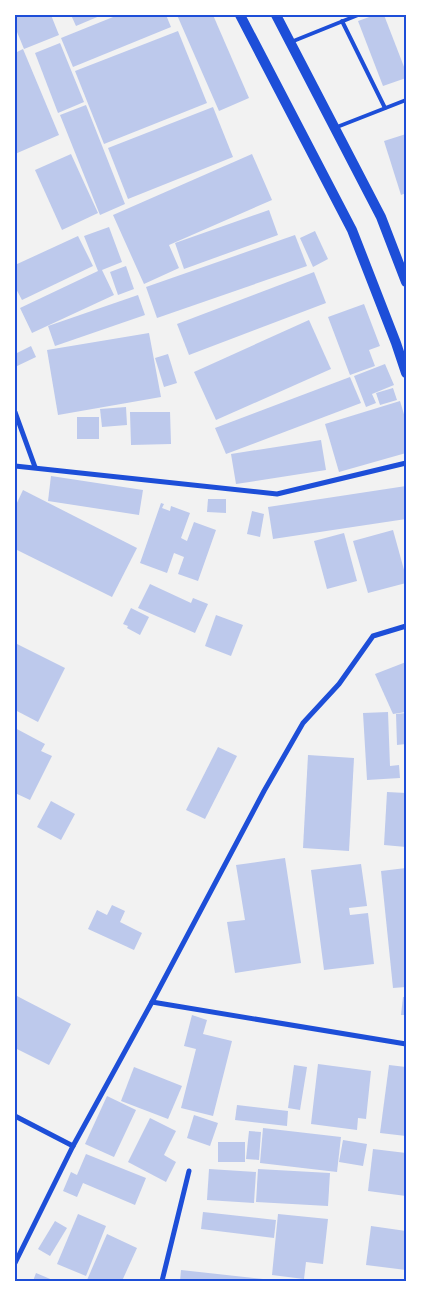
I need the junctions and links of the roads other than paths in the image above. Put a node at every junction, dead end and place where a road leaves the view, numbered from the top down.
1 (240, 15) edge
2 (276, 15) edge
3 (358, 15) edge
4 (342, 21) junction
5 (291, 42) junction
6 (406, 100) edge
7 (385, 108) junction
8 (334, 128) junction
9 (406, 282) edge
10 (406, 373) edge
11 (15, 412) edge
12 (406, 463) edge
13 (15, 466) edge
14 (35, 467) junction
15 (406, 626) edge
16 (152, 1002) junction
17 (406, 1044) edge
18 (15, 1116) edge
19 (73, 1146) junction
20 (189, 1171) dead end
21 (15, 1262) edge
22 (162, 1281) edge

1 - 10 main road
2 - 5 main road
3 - 4 lane
4 - 5 lane
4 - 7 lane
5 - 8 main road
6 - 7 lane
7 - 8 lane
8 - 9 main road
11 - 14 street
12 - 14 street
13 - 14 street
15 - 16 street
16 - 17 street
16 - 19 street
18 - 19 street
19 - 21 street
20 - 22 street

